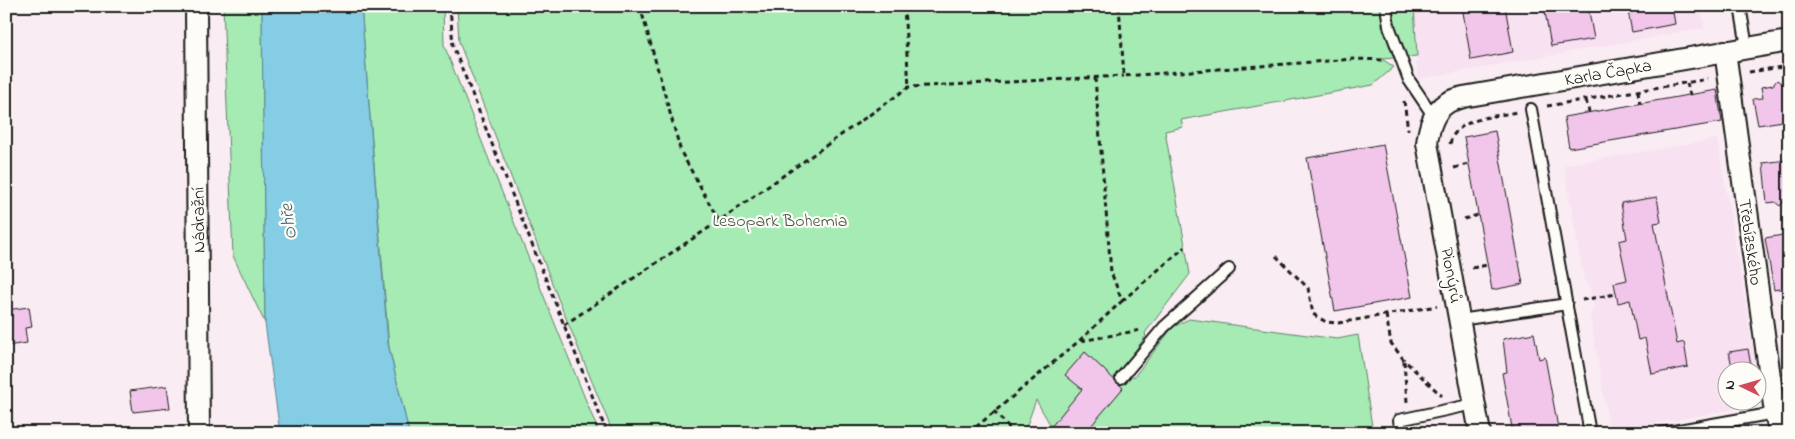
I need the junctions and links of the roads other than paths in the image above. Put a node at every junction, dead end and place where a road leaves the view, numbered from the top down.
1 (196, 6) edge
2 (1386, 6) edge
3 (1740, 6) edge
4 (1789, 41) edge
5 (1747, 47) junction
6 (1725, 51) junction
7 (1531, 109) road end
8 (1434, 117) junction
9 (1229, 269) dead end
10 (1567, 304) junction
11 (1460, 320) junction
12 (1120, 378) dead end
13 (1465, 406) junction
14 (1775, 413) junction
15 (199, 433) edge
16 (1401, 433) edge
17 (1480, 433) edge
18 (1590, 433) edge
19 (1662, 433) edge
20 (1780, 433) edge

1 - 15 street, Nádražní
2 - 8 lane
3 - 5 lane
4 - 5 street, Karla Čapka
5 - 6 street, Karla Čapka
6 - 8 street, Karla Čapka
6 - 14 street, Třebízského
7 - 10 lane
8 - 11 street, Pionýrů
9 - 12 lane
10 - 11 lane
10 - 18 lane
11 - 13 street, Pionýrů
13 - 16 lane
13 - 17 street, Pionýrů
14 - 19 lane
14 - 20 street, Třebízského

